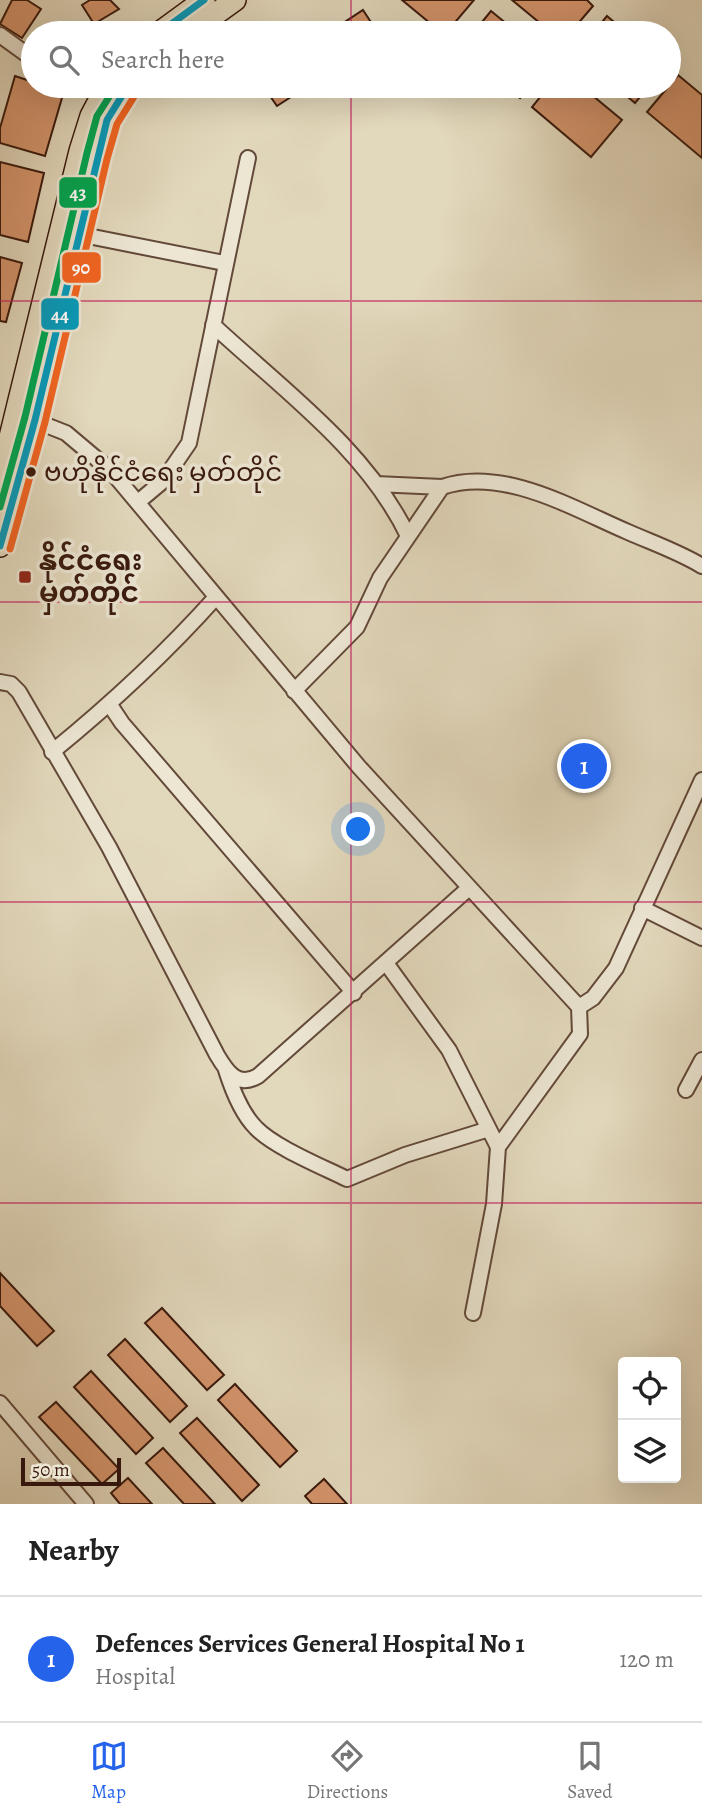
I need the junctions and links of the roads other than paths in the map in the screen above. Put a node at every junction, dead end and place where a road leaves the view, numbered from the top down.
1 (204, 0) edge
2 (235, 0) edge
3 (175, 21) edge
4 (206, 21) edge
5 (0, 35) edge
6 (21, 50) edge
7 (101, 98) edge
8 (121, 98) edge
9 (248, 158) dead end
10 (78, 234) junction
11 (224, 263) junction
12 (214, 326) junction
13 (25, 418) junction
14 (0, 478) edge
15 (376, 484) junction
16 (442, 487) junction
17 (138, 502) junction
18 (408, 536) junction
19 (0, 546) edge
20 (702, 566) edge
21 (216, 597) junction
22 (0, 682) edge
23 (294, 691) junction
24 (110, 705) junction
25 (52, 752) junction
26 (702, 780) edge
27 (469, 888) junction
28 (642, 908) junction
29 (702, 938) edge
30 (386, 963) junction
31 (354, 993) junction
32 (579, 1007) junction
33 (702, 1060) edge
34 (225, 1068) junction
35 (686, 1090) dead end
36 (489, 1129) junction
37 (498, 1147) junction
38 (472, 1314) dead end
39 (0, 1403) edge
40 (86, 1504) edge

1 - 3 highway
2 - 4 highway
5 - 6 street
7 - 13 highway
8 - 10 highway
9 - 11 street
10 - 11 street
10 - 13 highway
11 - 12 street
12 - 15 street
12 - 17 street
13 - 14 highway
13 - 17 street
13 - 19 highway
15 - 16 street
15 - 18 street
16 - 18 street
16 - 20 street
17 - 21 street
18 - 23 street
21 - 23 street
21 - 24 street
22 - 25 street
23 - 27 street
24 - 25 street
24 - 31 street
25 - 34 street
26 - 28 street
27 - 30 street
27 - 32 street
28 - 29 street
28 - 32 street
30 - 31 street
30 - 36 street
31 - 34 street
32 - 37 street
33 - 35 street
34 - 36 street
36 - 37 street
37 - 38 street
39 - 40 street

